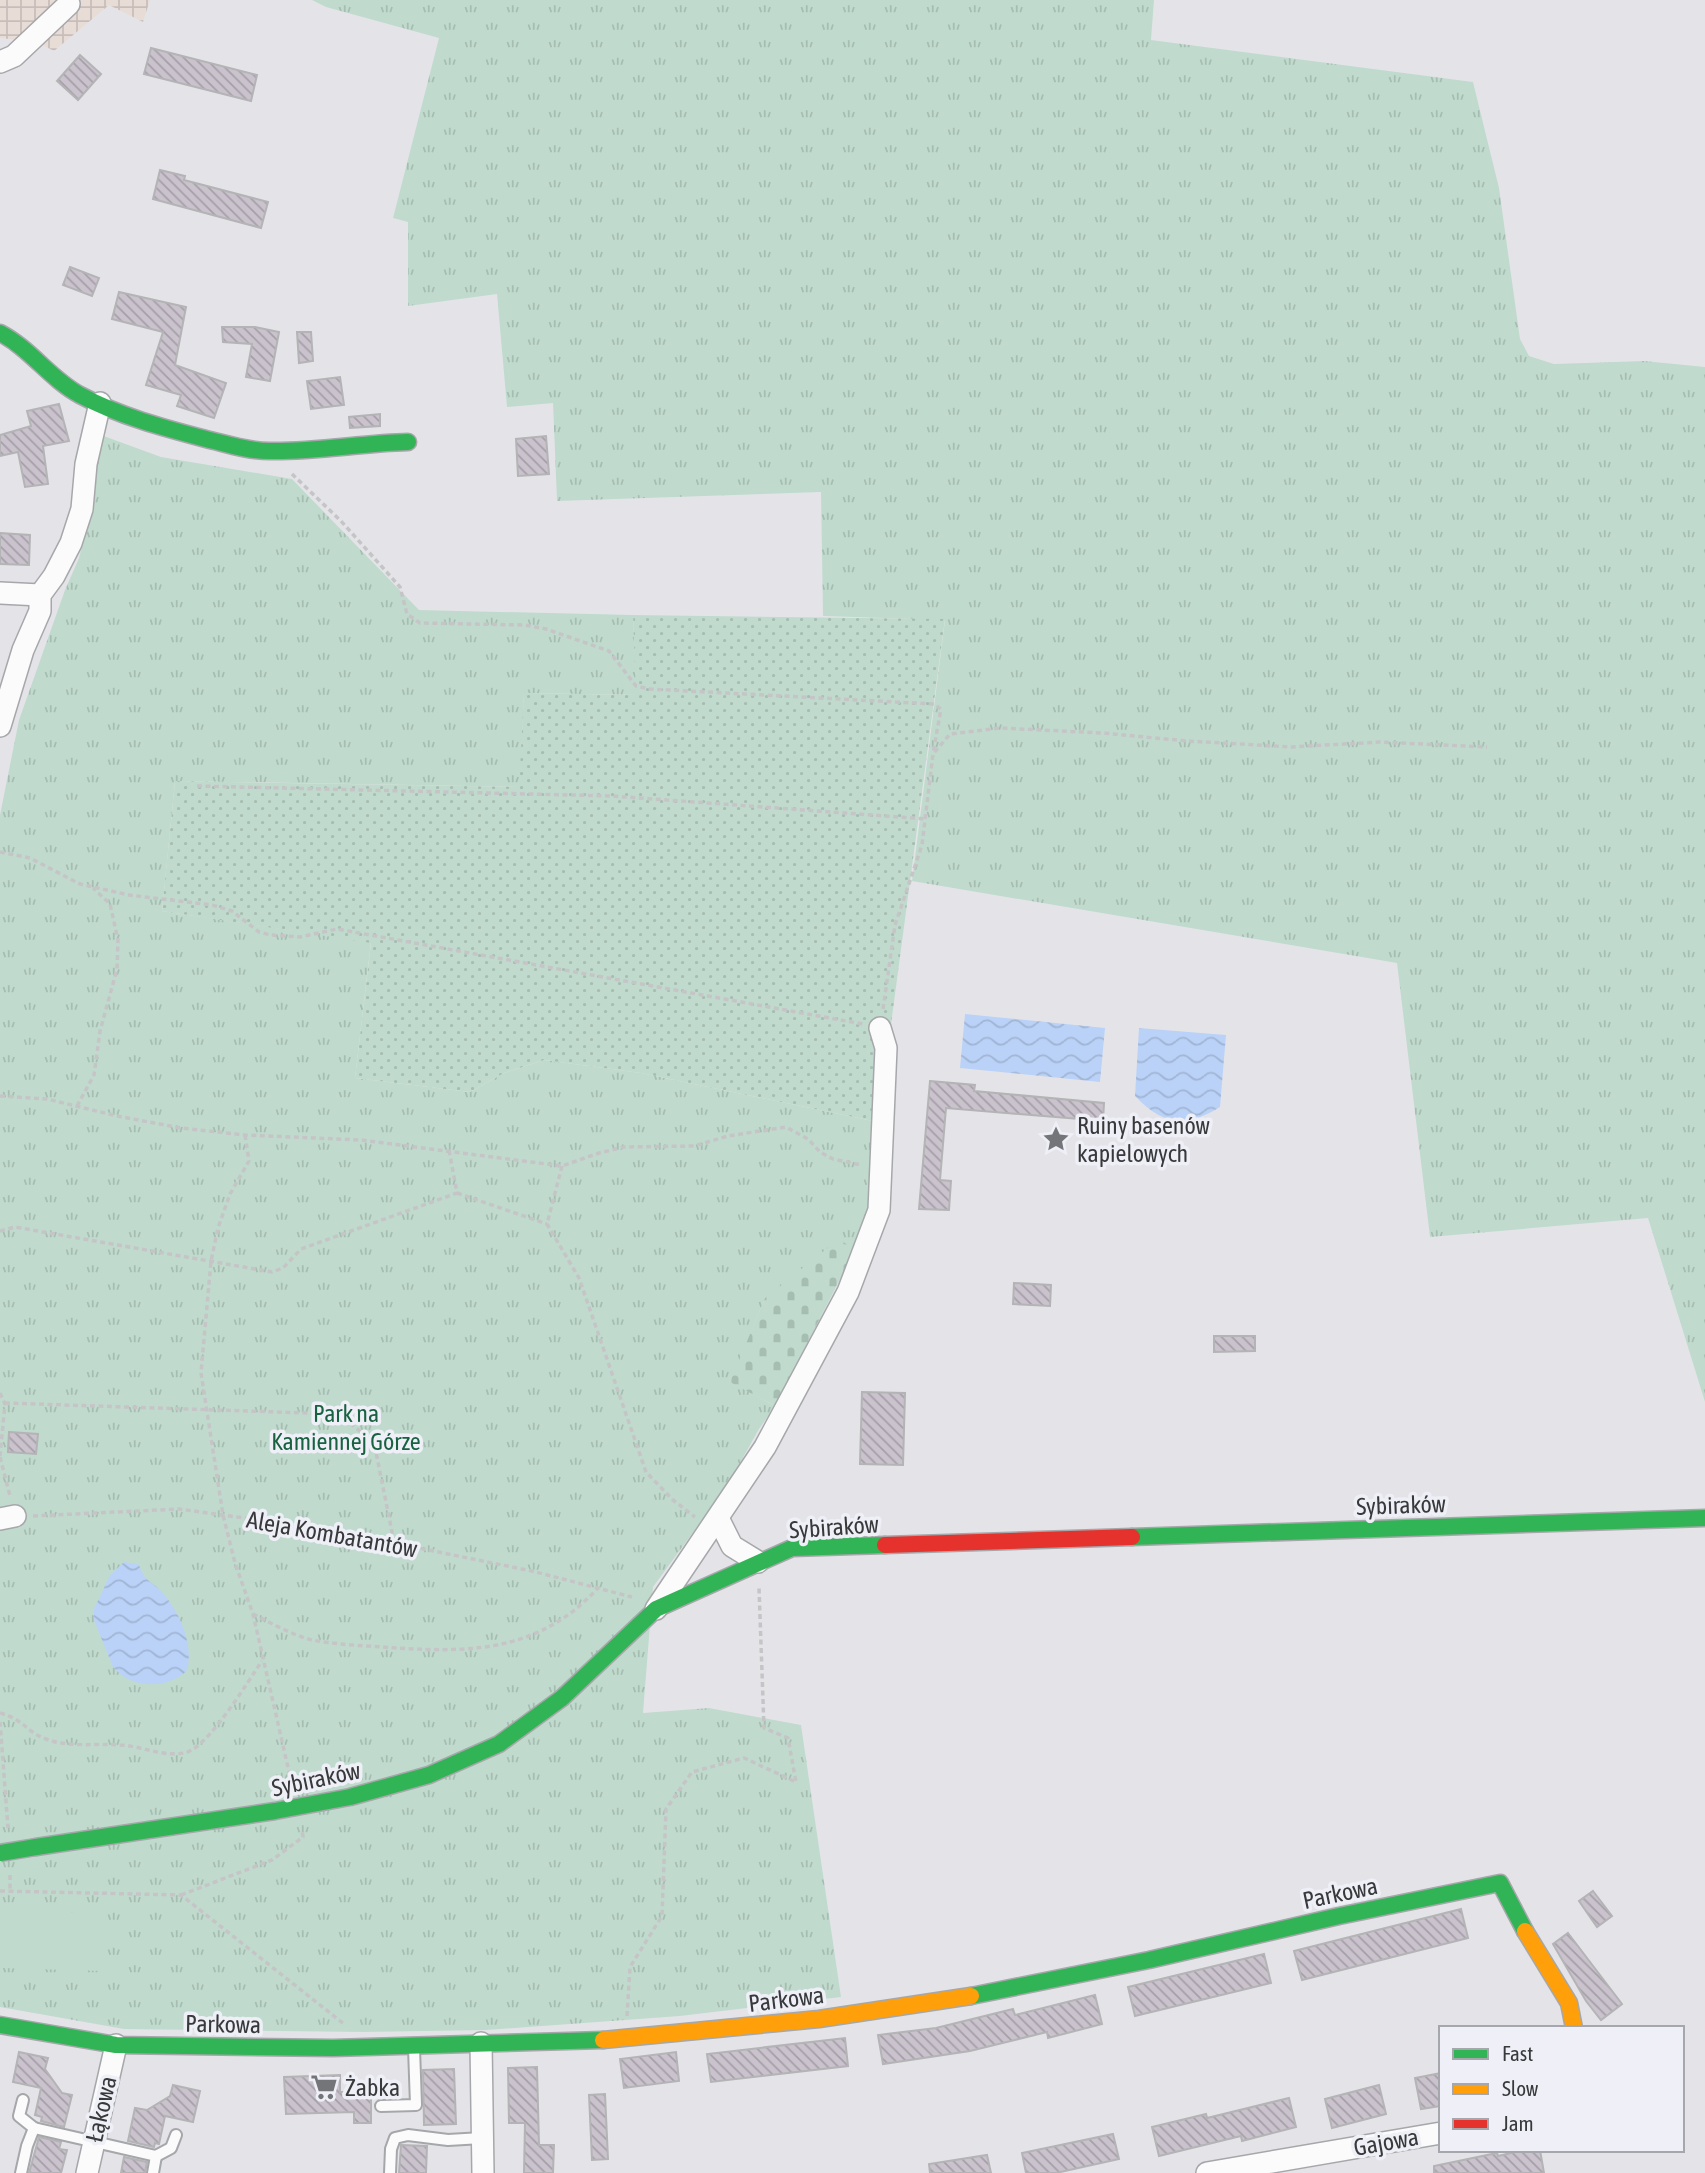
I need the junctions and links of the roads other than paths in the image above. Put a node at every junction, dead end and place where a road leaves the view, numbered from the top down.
1 (69, 4) dead end
2 (0, 62) edge
3 (0, 333) edge
4 (100, 403) junction
5 (408, 442) dead end
6 (0, 593) edge
7 (40, 596) junction
8 (0, 726) edge
9 (880, 1027) road end
10 (1705, 1518) edge
11 (714, 1523) junction
12 (758, 1562) junction
13 (656, 1609) junction
14 (0, 1853) edge
15 (0, 2025) edge
16 (1574, 2026) edge
17 (481, 2043) junction
18 (116, 2045) junction
19 (414, 2046) junction
20 (23, 2100) dead end
21 (381, 2106) dead end
22 (34, 2128) junction
23 (1439, 2133) edge
24 (176, 2135) dead end
25 (482, 2138) junction
26 (94, 2141) junction
27 (156, 2156) junction
28 (21, 2173) edge
29 (87, 2173) edge
30 (153, 2173) edge
31 (390, 2173) edge
32 (483, 2173) edge
33 (1207, 2173) edge

1 - 2 street
3 - 4 street
4 - 5 street
4 - 7 street
6 - 7 street
7 - 8 street
9 - 11 street
10 - 12 street, Sybiraków
11 - 12 street
11 - 13 street
12 - 13 street, Sybiraków
13 - 14 street, Sybiraków, bridge
15 - 18 street, Parkowa
16 - 17 street, Parkowa
17 - 19 street, Parkowa
17 - 25 street
18 - 19 street, Parkowa
18 - 26 street, Łąkowa
19 - 21 lane
20 - 22 lane
22 - 26 lane
22 - 28 lane
23 - 33 street, Gajowa
24 - 27 lane
25 - 31 lane
25 - 32 street
26 - 27 lane
26 - 29 street, Łąkowa
27 - 30 lane

